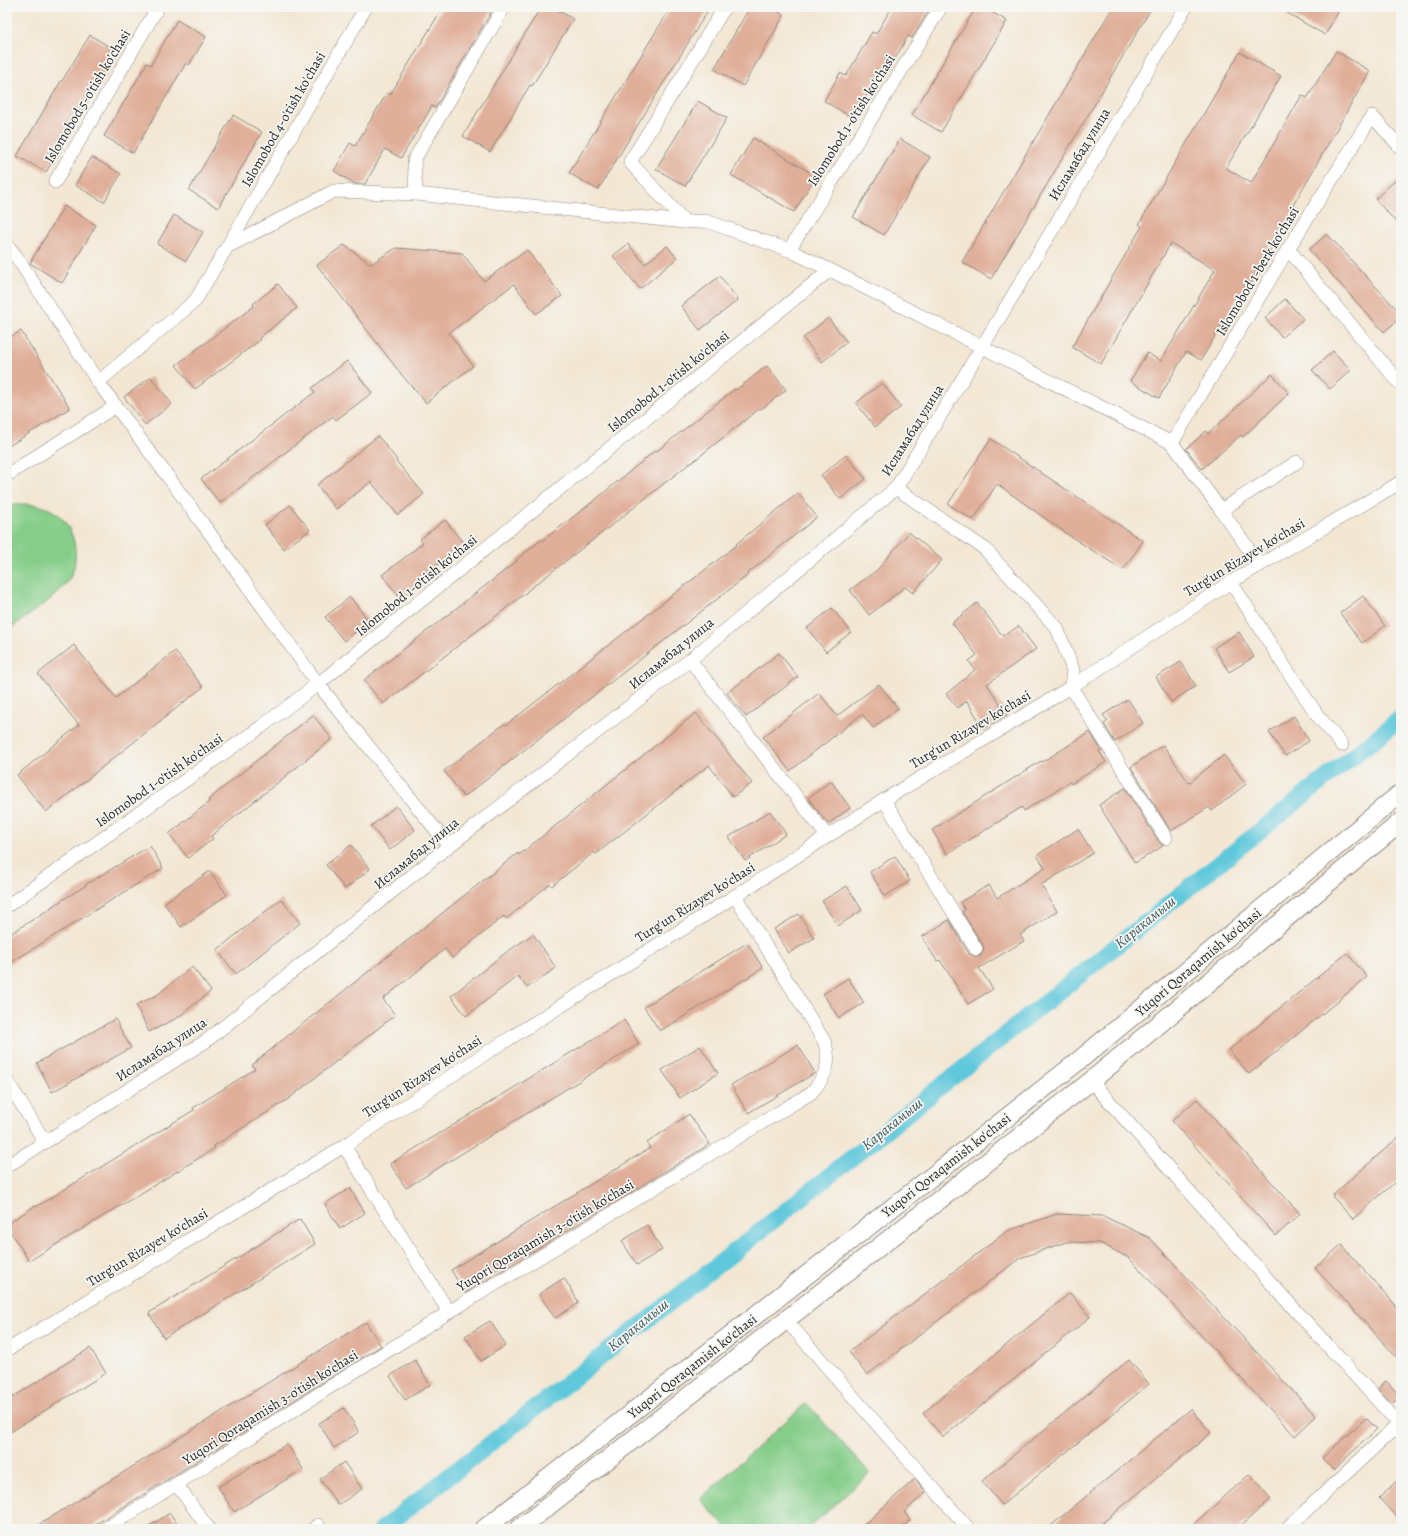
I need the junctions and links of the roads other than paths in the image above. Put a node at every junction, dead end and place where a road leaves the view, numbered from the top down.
1 (158, 7) edge
2 (366, 7) edge
3 (504, 7) edge
4 (725, 7) edge
5 (941, 7) edge
6 (1186, 7) edge
7 (1401, 148) edge
8 (55, 182) dead end
9 (416, 194) junction
10 (685, 222) junction
11 (7, 245) edge
12 (227, 247) junction
13 (1288, 249) junction
14 (789, 250) junction
15 (830, 270) junction
16 (982, 347) junction
17 (98, 382) junction
18 (1401, 385) edge
19 (116, 406) junction
20 (1172, 443) junction
21 (1297, 462) dead end
22 (7, 475) edge
23 (1401, 482) edge
24 (896, 488) junction
25 (1221, 510) junction
26 (1260, 565) junction
27 (1231, 582) junction
28 (690, 660) junction
29 (318, 684) junction
30 (1071, 687) junction
31 (1342, 745) dead end
32 (1401, 793) edge
33 (884, 800) junction
34 (1401, 822) edge
35 (827, 836) junction
36 (1166, 838) dead end
37 (449, 846) junction
38 (735, 896) junction
39 (7, 906) edge
40 (976, 949) dead end
41 (7, 1081) edge
42 (1091, 1081) junction
43 (45, 1142) junction
44 (344, 1146) junction
45 (7, 1166) edge
46 (449, 1312) junction
47 (786, 1320) junction
48 (7, 1350) edge
49 (1400, 1425) edge
50 (177, 1485) junction
51 (105, 1529) edge
52 (208, 1529) edge
53 (484, 1529) edge
54 (519, 1529) edge
55 (969, 1529) edge
56 (1286, 1529) edge

1 - 8 street, Islomobod 5-o'tish ko'chasi
2 - 12 street, Islomobod 4-o'tish ko'chasi
3 - 9 street
4 - 10 street
5 - 14 street, Islomobod 1-o'tish ko'chasi
6 - 16 street, Исламабад улица
7 - 13 street, Islomobod 1-berk ko'chasi
9 - 10 street
9 - 12 street
10 - 14 street
11 - 17 street
12 - 17 street, Islomobod 4-o'tish ko'chasi
13 - 18 street
13 - 20 street, Islomobod 1-berk ko'chasi
14 - 15 street
15 - 16 street
15 - 29 street, Islomobod 1-o'tish ko'chasi
16 - 20 street
16 - 24 street, Исламабад улица
17 - 19 street
19 - 22 street
19 - 29 street
20 - 25 street
21 - 25 street
23 - 26 street, Turg'un Rizayev ko'chasi
24 - 28 street, Исламабад улица
24 - 30 street
25 - 26 street
26 - 27 street, Turg'un Rizayev ko'chasi
27 - 30 street, Turg'un Rizayev ko'chasi
27 - 31 street
28 - 35 street
28 - 37 street, Исламабад улица
29 - 37 street
29 - 39 street, Islomobod 1-o'tish ko'chasi
30 - 33 street, Turg'un Rizayev ko'chasi
30 - 36 street
32 - 53 main road, Yuqori Qoraqamish ko'chasi
33 - 35 street, Turg'un Rizayev ko'chasi
33 - 40 street
34 - 42 main road, Yuqori Qoraqamish ko'chasi
35 - 38 street, Turg'un Rizayev ko'chasi
37 - 43 street, Исламабад улица
38 - 44 street, Turg'un Rizayev ko'chasi
38 - 46 street, Yuqori Qoraqamish 3-o'tish ko'chasi
41 - 43 street
42 - 47 main road, Yuqori Qoraqamish ko'chasi
42 - 49 street
43 - 45 street, Исламабад улица
44 - 46 street
44 - 48 street, Turg'un Rizayev ko'chasi
46 - 50 street, Yuqori Qoraqamish 3-o'tish ko'chasi
47 - 54 main road, Yuqori Qoraqamish ko'chasi
47 - 55 street
49 - 56 street
50 - 51 street, Yuqori Qoraqamish 3-o'tish ko'chasi
50 - 52 street

